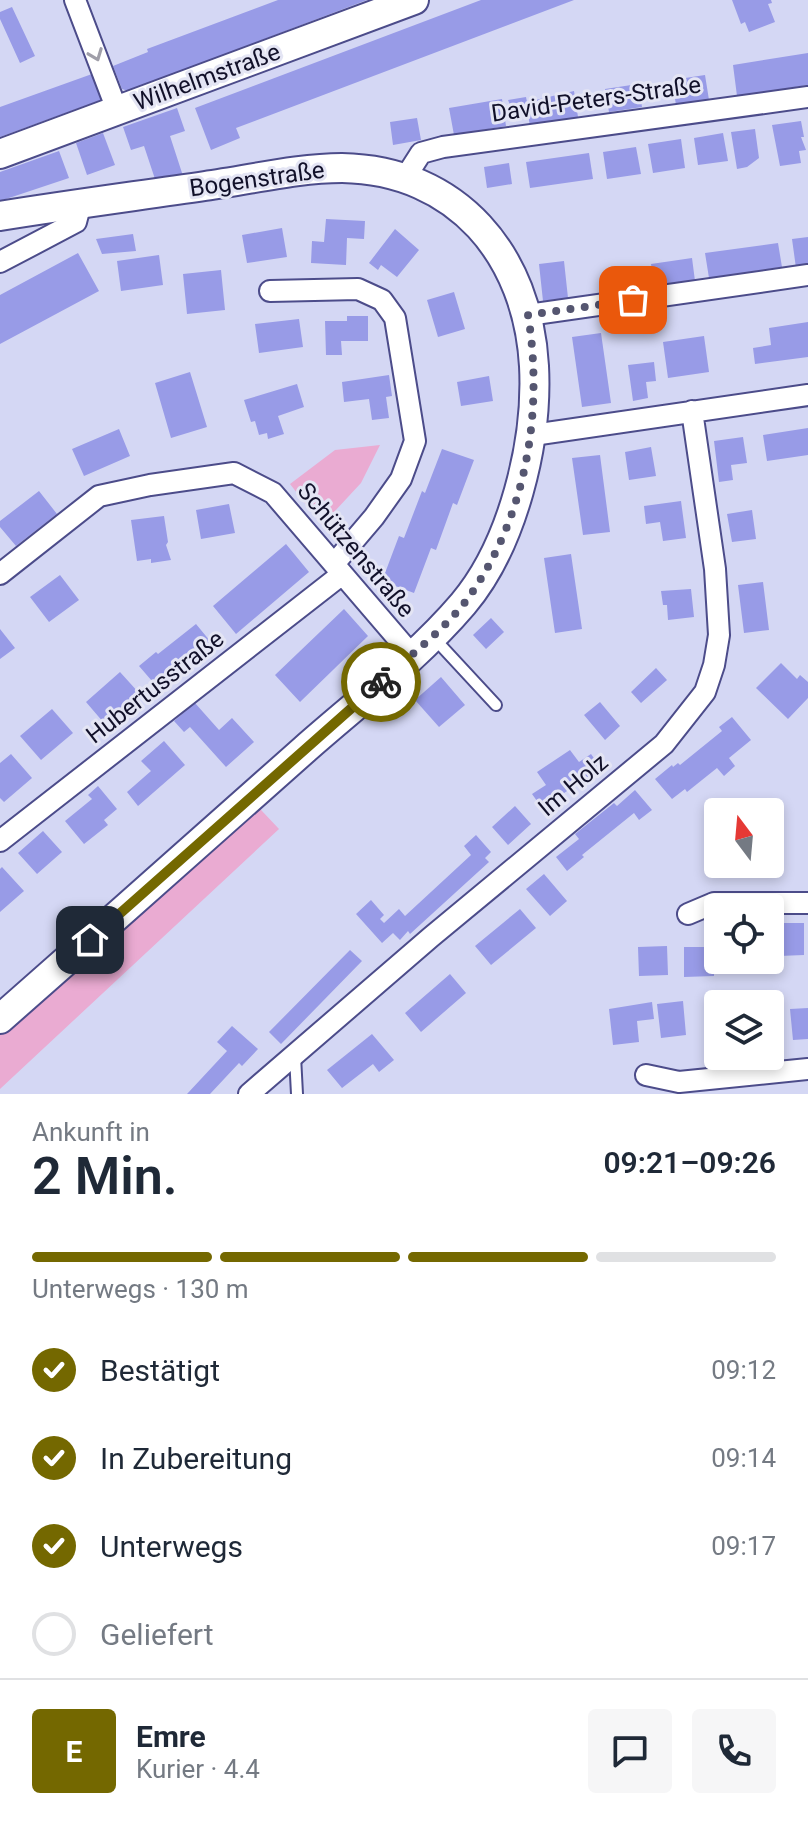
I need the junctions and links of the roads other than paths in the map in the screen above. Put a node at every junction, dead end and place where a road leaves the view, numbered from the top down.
1 (75, 0) edge
2 (414, 0) edge
3 (808, 97) edge
4 (117, 110) junction
5 (0, 154) edge
6 (405, 178) junction
7 (81, 203) junction
8 (0, 216) edge
9 (0, 262) edge
10 (808, 275) edge
11 (270, 291) dead end
12 (528, 315) junction
13 (808, 395) edge
14 (692, 411) junction
15 (533, 435) junction
16 (338, 570) junction
17 (0, 574) edge
18 (421, 645) junction
19 (496, 705) dead end
20 (0, 841) edge
21 (808, 903) edge
22 (688, 914) dead end
23 (0, 1019) edge
24 (295, 1053) junction
25 (808, 1069) edge
26 (646, 1075) dead end
27 (249, 1094) edge
28 (297, 1094) edge

1 -> 4 street
2 - 4 main road, Wilhelmstraße
3 - 6 street, David-Peters-Straße
4 - 5 main road, Wilhelmstraße
6 - 7 main road, Bogenstraße
6 - 12 main road, Bogenstraße
7 - 8 main road, Bogenstraße
7 - 9 street
10 - 12 street
11 - 16 street, Hubertusstraße
12 - 15 main road, Bogenstraße
13 - 14 street
14 - 15 street
14 - 24 street, Im Holz
15 - 18 main road, Bogenstraße
16 - 17 street, Schützenstraße
16 - 18 street, Schützenstraße
16 - 20 street, Hubertusstraße
18 - 19 lane
18 - 23 main road, Bogenstraße
21 - 22 street
24 - 27 street, Im Holz
24 - 28 lane
25 - 26 street

